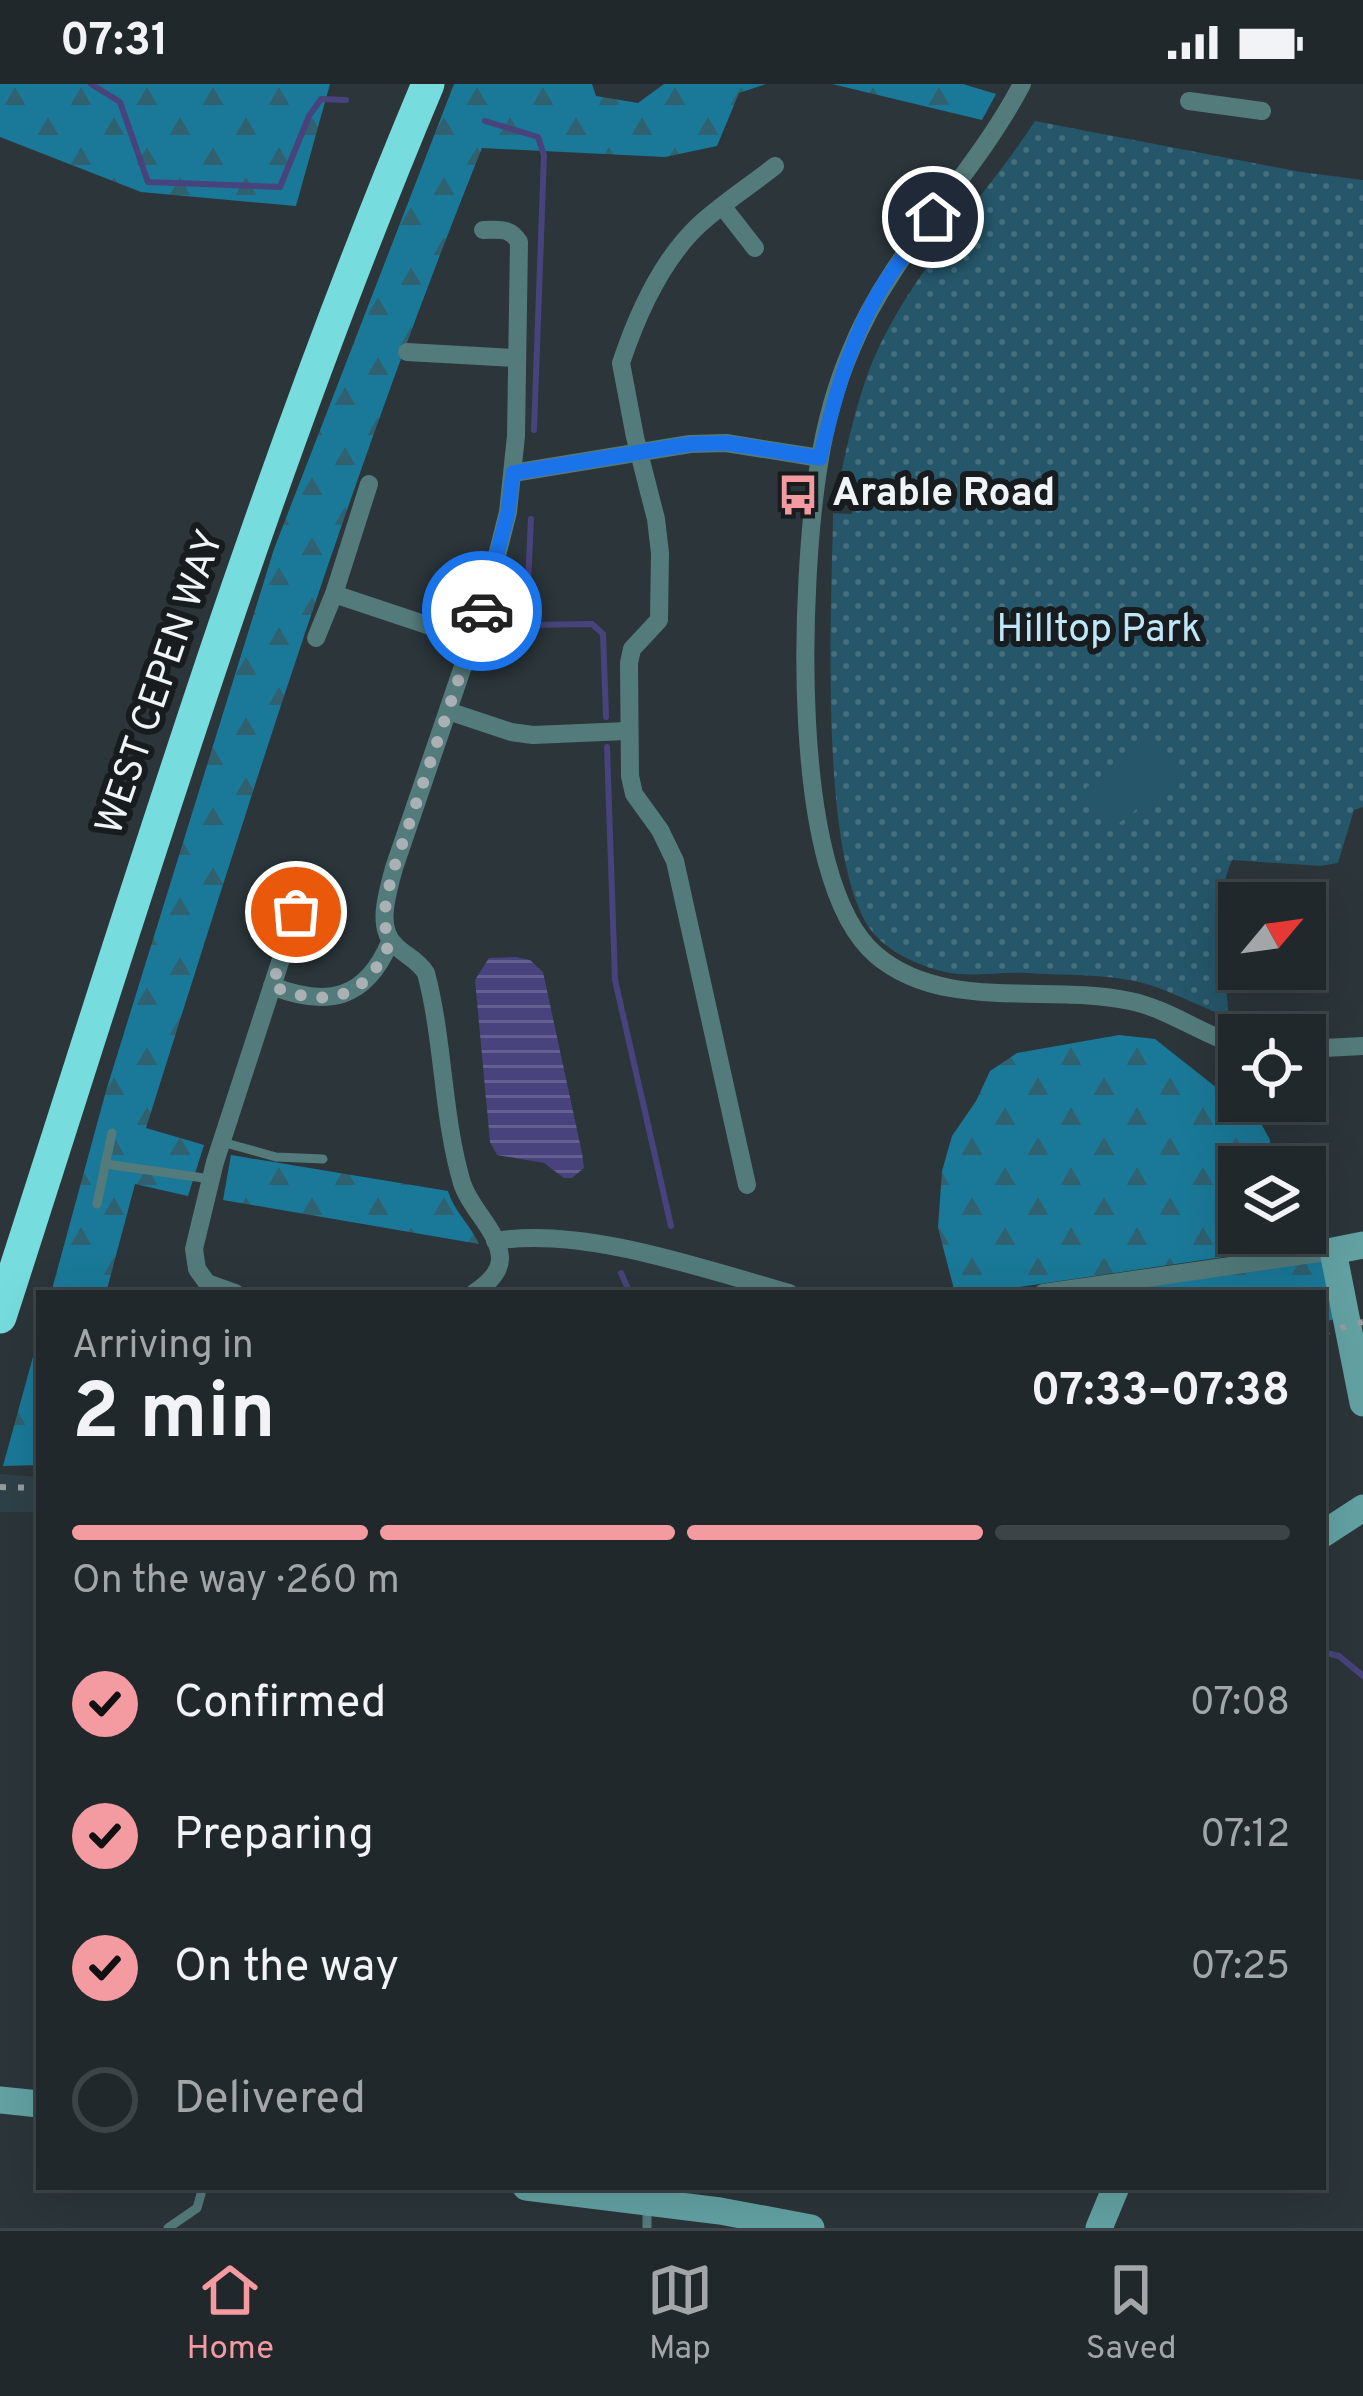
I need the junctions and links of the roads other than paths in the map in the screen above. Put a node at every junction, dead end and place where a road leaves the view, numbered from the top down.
1 (428, 84) edge
2 (1022, 84) edge
3 (1234, 84) edge
4 (1190, 100) dead end
5 (1228, 106) junction
6 (1262, 111) dead end
7 (776, 166) dead end
8 (723, 207) junction
9 (483, 230) dead end
10 (755, 248) dead end
11 (407, 352) dead end
12 (516, 358) junction
13 (639, 452) junction
14 (820, 458) junction
15 (513, 473) junction
16 (369, 484) dead end
17 (334, 594) junction
18 (316, 638) dead end
19 (472, 640) junction
20 (448, 711) junction
21 (627, 730) junction
22 (308, 876) dead end
23 (390, 942) junction
24 (272, 986) junction
25 (1218, 1036) edge
26 (1363, 1046) edge
27 (1326, 1048) edge
28 (112, 1132) dead end
29 (222, 1142) junction
30 (323, 1159) dead end
31 (106, 1164) junction
32 (211, 1179) junction
33 (747, 1185) dead end
34 (97, 1204) dead end
35 (495, 1240) junction
36 (1363, 1245) edge
37 (1333, 1251) junction
38 (227, 1290) edge
39 (478, 1290) edge
40 (779, 1290) edge
41 (1064, 1290) edge
42 (0, 1317) edge
43 (1363, 1403) edge
44 (1363, 1508) edge
45 (1326, 1532) edge
46 (0, 2100) edge
47 (36, 2104) edge
48 (202, 2190) edge
49 (539, 2190) edge
50 (1114, 2206) edge
51 (647, 2216) edge
52 (168, 2228) edge
53 (811, 2228) edge
54 (1099, 2228) edge

1 - 42 highway, WEST CEPEN WAY
2 - 14 street
3 - 5 street
4 - 5 street
5 - 6 street
7 - 8 street
8 - 10 street
8 - 13 street
9 - 12 street
11 - 12 street
12 - 15 street
13 - 14 street
13 - 15 street
13 - 21 street
14 - 25 street
15 - 19 street
16 - 17 street
17 - 18 street
17 - 19 street
19 - 20 street
20 - 21 street
20 - 23 street
21 - 33 street
22 - 24 street
23 - 24 street
23 - 35 street
24 - 29 street
26 - 27 street
28 - 31 lane
29 - 30 lane
29 - 32 street
31 - 32 lane
31 - 34 lane
32 - 38 street
35 - 39 street
35 - 40 street
36 - 37 street
37 - 41 street
37 - 43 street
44 - 45 street
46 - 47 street
48 - 52 lane
49 - 51 street
50 - 54 street
51 - 53 street

